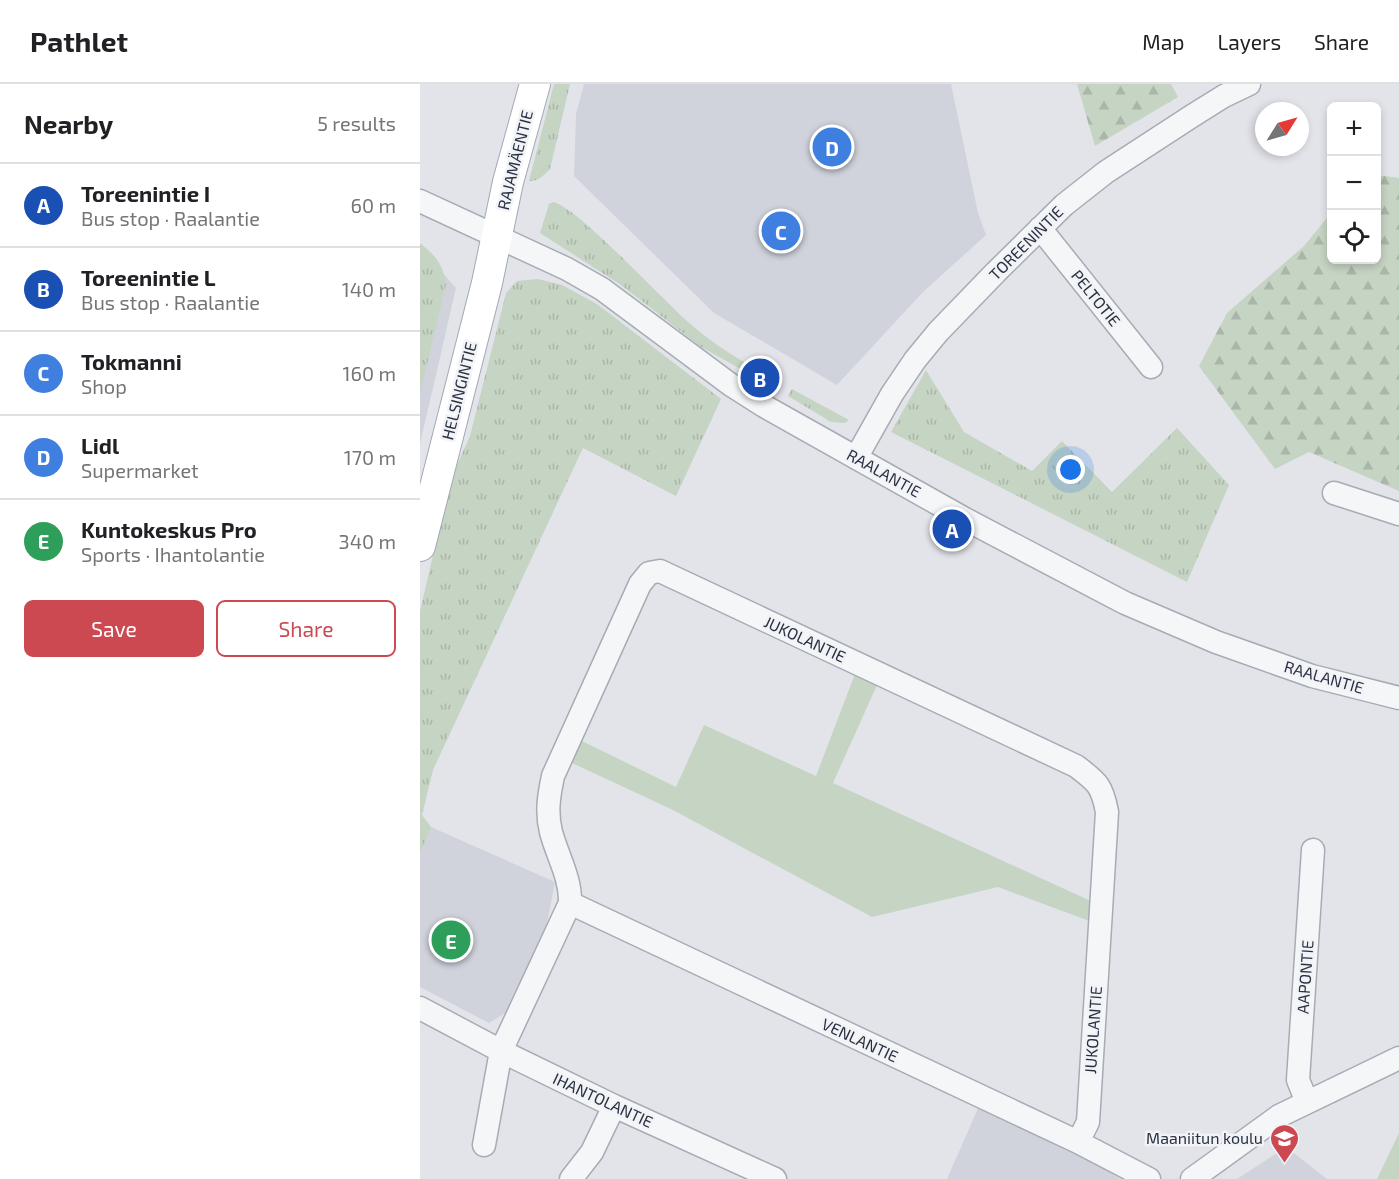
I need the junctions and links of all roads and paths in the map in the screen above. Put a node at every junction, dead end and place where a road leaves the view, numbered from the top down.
1 (535, 84) edge
2 (1249, 84) edge
3 (420, 201) edge
4 (1040, 228) junction
5 (496, 236) junction
6 (1151, 367) dead end
7 (856, 458) junction
8 (1334, 493) dead end
9 (1399, 514) edge
10 (420, 546) edge
11 (1399, 698) edge
12 (1313, 850) dead end
13 (570, 903) junction
14 (425, 1012) edge
15 (501, 1051) junction
16 (1399, 1058) edge
17 (1307, 1102) junction
18 (614, 1106) junction
19 (1078, 1142) junction
20 (484, 1145) dead end
21 (571, 1179) edge
22 (775, 1179) edge
23 (1149, 1179) edge
24 (1192, 1179) edge

1 - 5 main road, RAJAMÄENTIE
2 - 4 street, TOREENINTIE
3 - 5 street, RAALANTIE
4 - 6 street, PELTOTIE
4 - 7 street, TOREENINTIE
5 - 7 street, RAALANTIE
5 - 10 main road, HELSINGINTIE
7 - 11 street, RAALANTIE
8 - 9 street
12 - 17 street, AAPONTIE
13 - 15 street
13 - 19 street, VENLANTIE
13 - 19 street, JUKOLANTIE
14 - 15 street, IHANTOLANTIE
15 - 18 street, IHANTOLANTIE
15 - 20 street
16 - 17 street
17 - 24 street
18 - 21 street
18 - 22 street, IHANTOLANTIE
19 - 23 street, VENLANTIE

